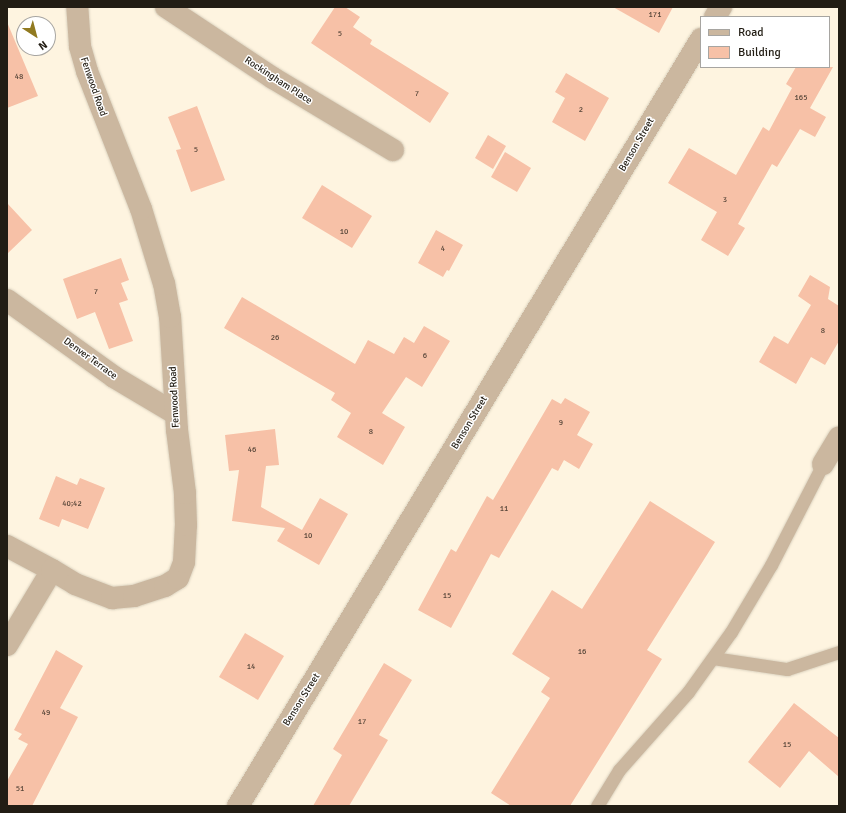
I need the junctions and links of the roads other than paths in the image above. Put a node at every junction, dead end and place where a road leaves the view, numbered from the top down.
1 (77, 7) edge
2 (166, 7) edge
3 (721, 7) edge
4 (716, 16) edge
5 (700, 41) edge
6 (393, 150) dead end
7 (7, 300) edge
8 (176, 414) junction
9 (839, 437) edge
10 (823, 464) joint
11 (7, 546) edge
12 (52, 570) junction
13 (7, 645) edge
14 (839, 652) edge
15 (714, 658) junction
16 (238, 806) edge
17 (597, 806) edge

1 - 8 street, Fenwood Road
2 - 6 street, Rockingham Place
3 - 4 street
5 - 16 street, Benson Street
7 - 8 street, Denver Terrace
8 - 12 street, Fenwood Road
9 - 10 street
10 - 15 lane
11 - 12 street, Fenwood Road
12 - 13 street
14 - 15 lane
15 - 17 lane

